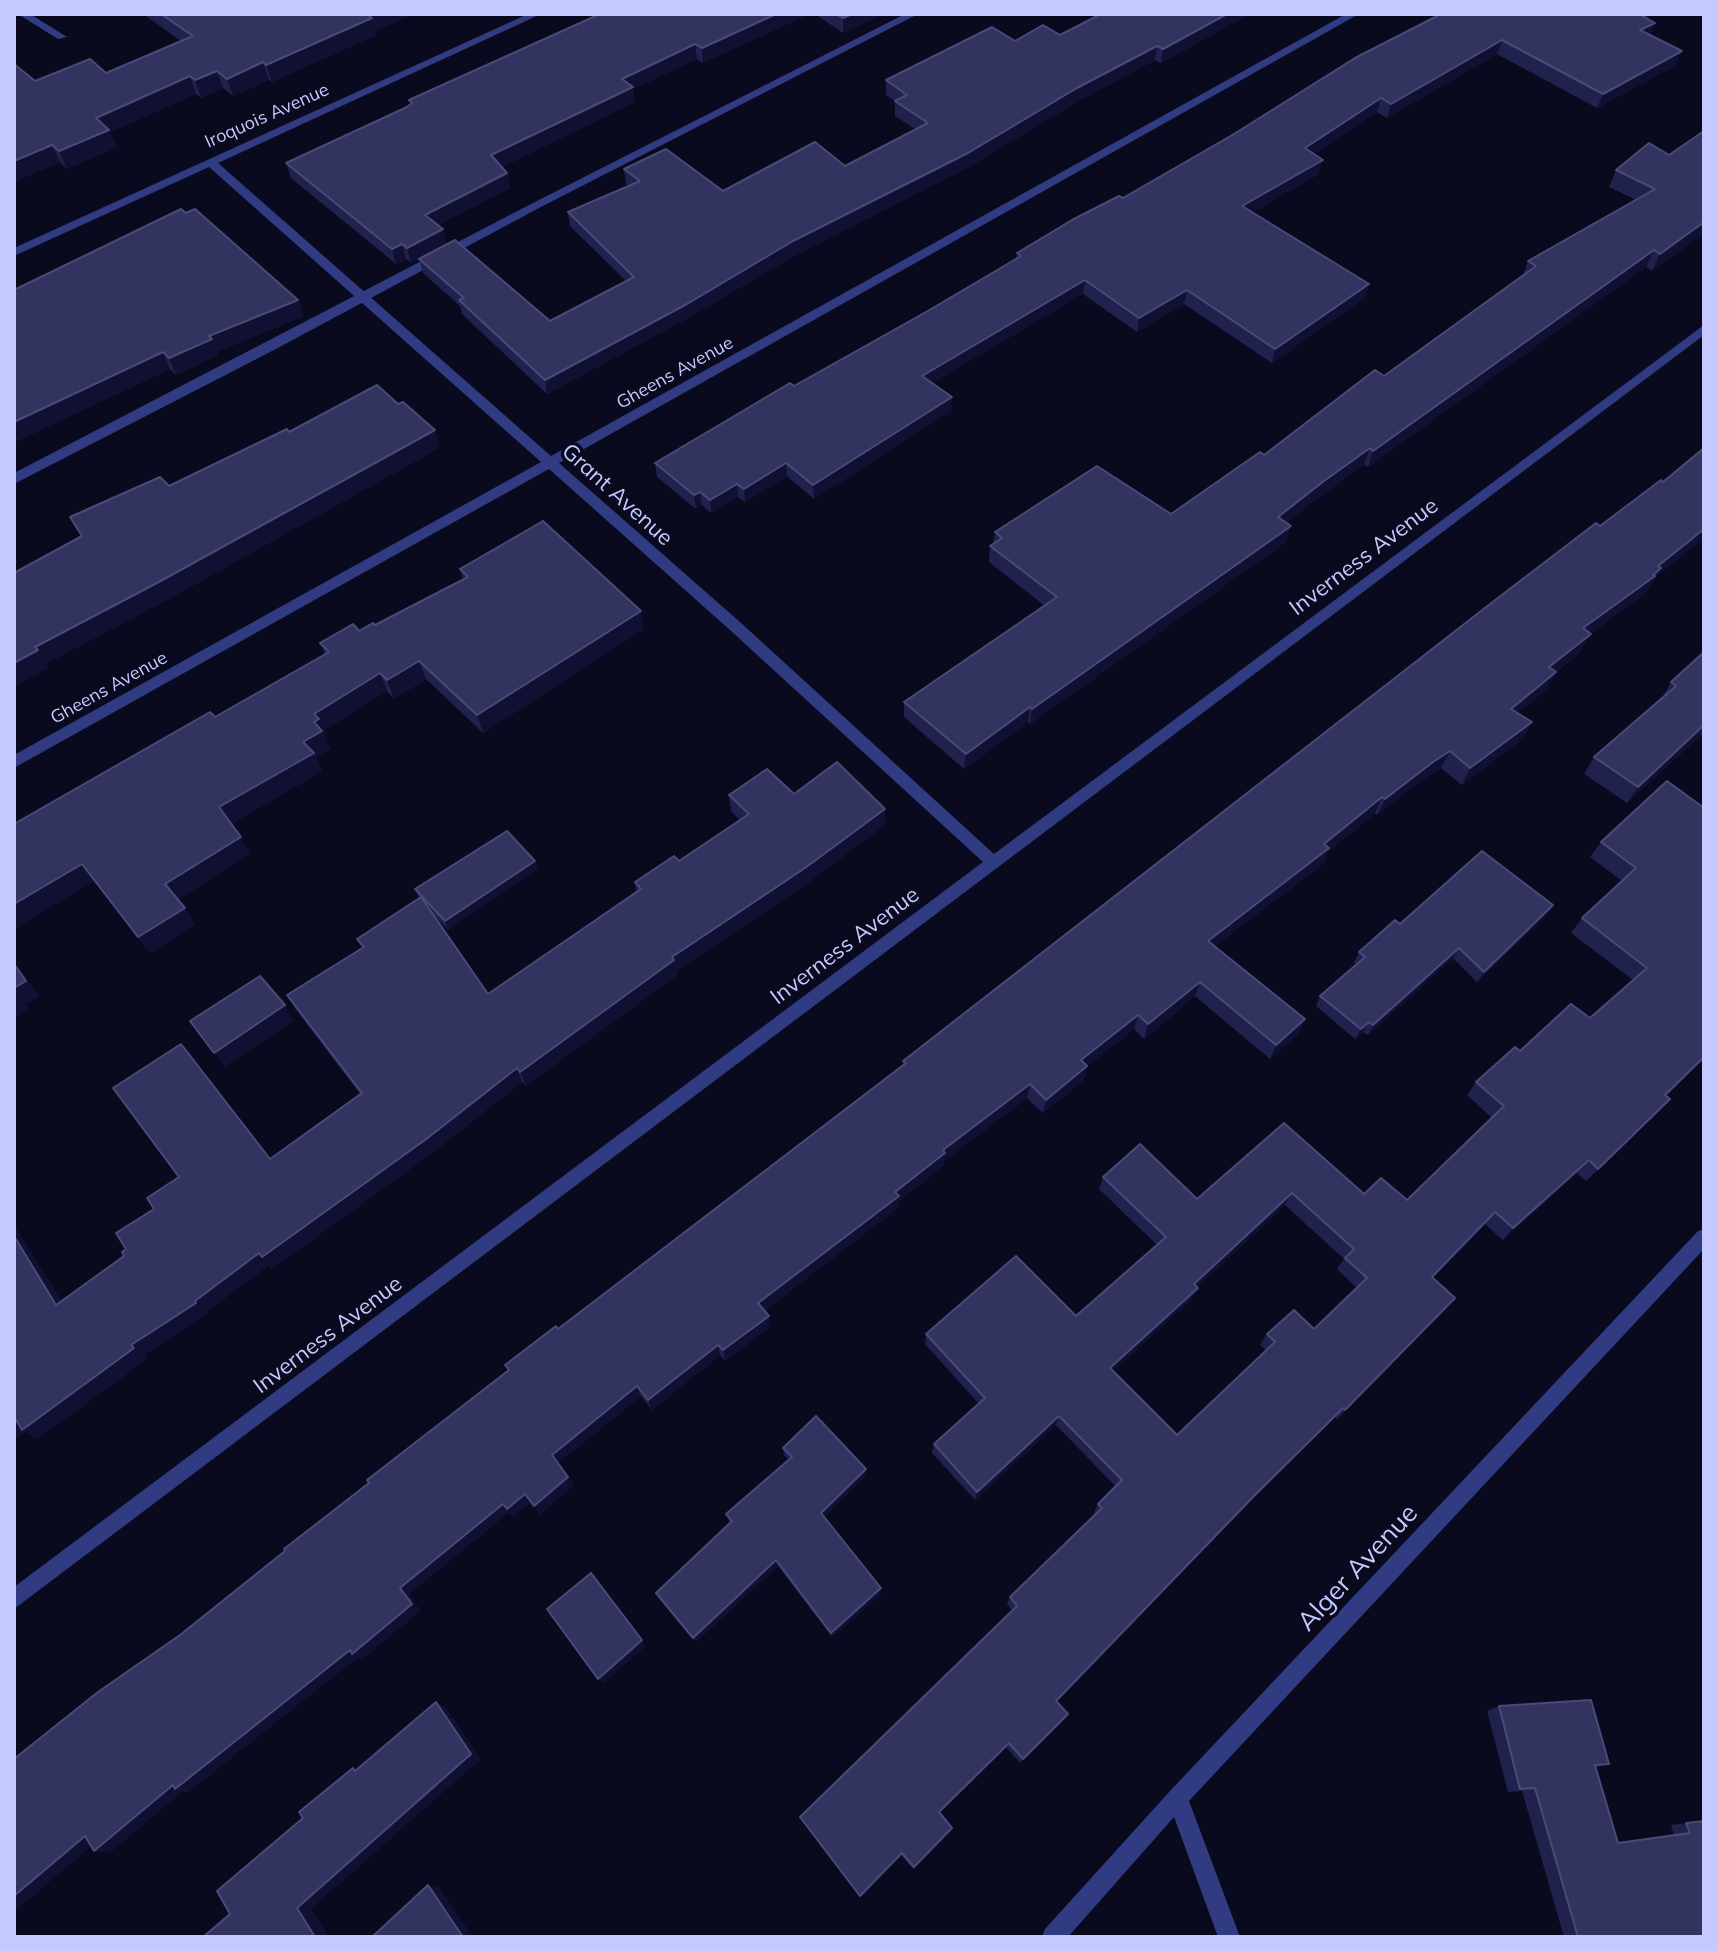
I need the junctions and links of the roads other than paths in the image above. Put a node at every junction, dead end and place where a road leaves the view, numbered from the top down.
1 (23, 14) edge
2 (536, 14) edge
3 (913, 14) edge
4 (1354, 14) edge
5 (62, 37) dead end
6 (210, 162) junction
7 (14, 252) edge
8 (364, 298) junction
9 (1704, 329) edge
10 (551, 463) junction
11 (14, 479) edge
12 (14, 762) edge
13 (993, 862) junction
14 (1704, 1237) edge
15 (14, 1599) edge
16 (1177, 1798) junction
17 (1053, 1937) edge
18 (1229, 1937) edge

1 - 5 street
2 - 6 street, Iroquois Avenue
3 - 8 street
4 - 10 street, Gheens Avenue
6 - 7 street, Iroquois Avenue
6 - 8 street, Grant Avenue
8 - 10 street, Grant Avenue
8 - 11 street
9 - 13 street, Inverness Avenue
10 - 12 street, Gheens Avenue
10 - 13 street, Grant Avenue
13 - 15 street, Inverness Avenue
14 - 16 street, Alger Avenue
16 - 17 street, Alger Avenue
16 - 18 street

